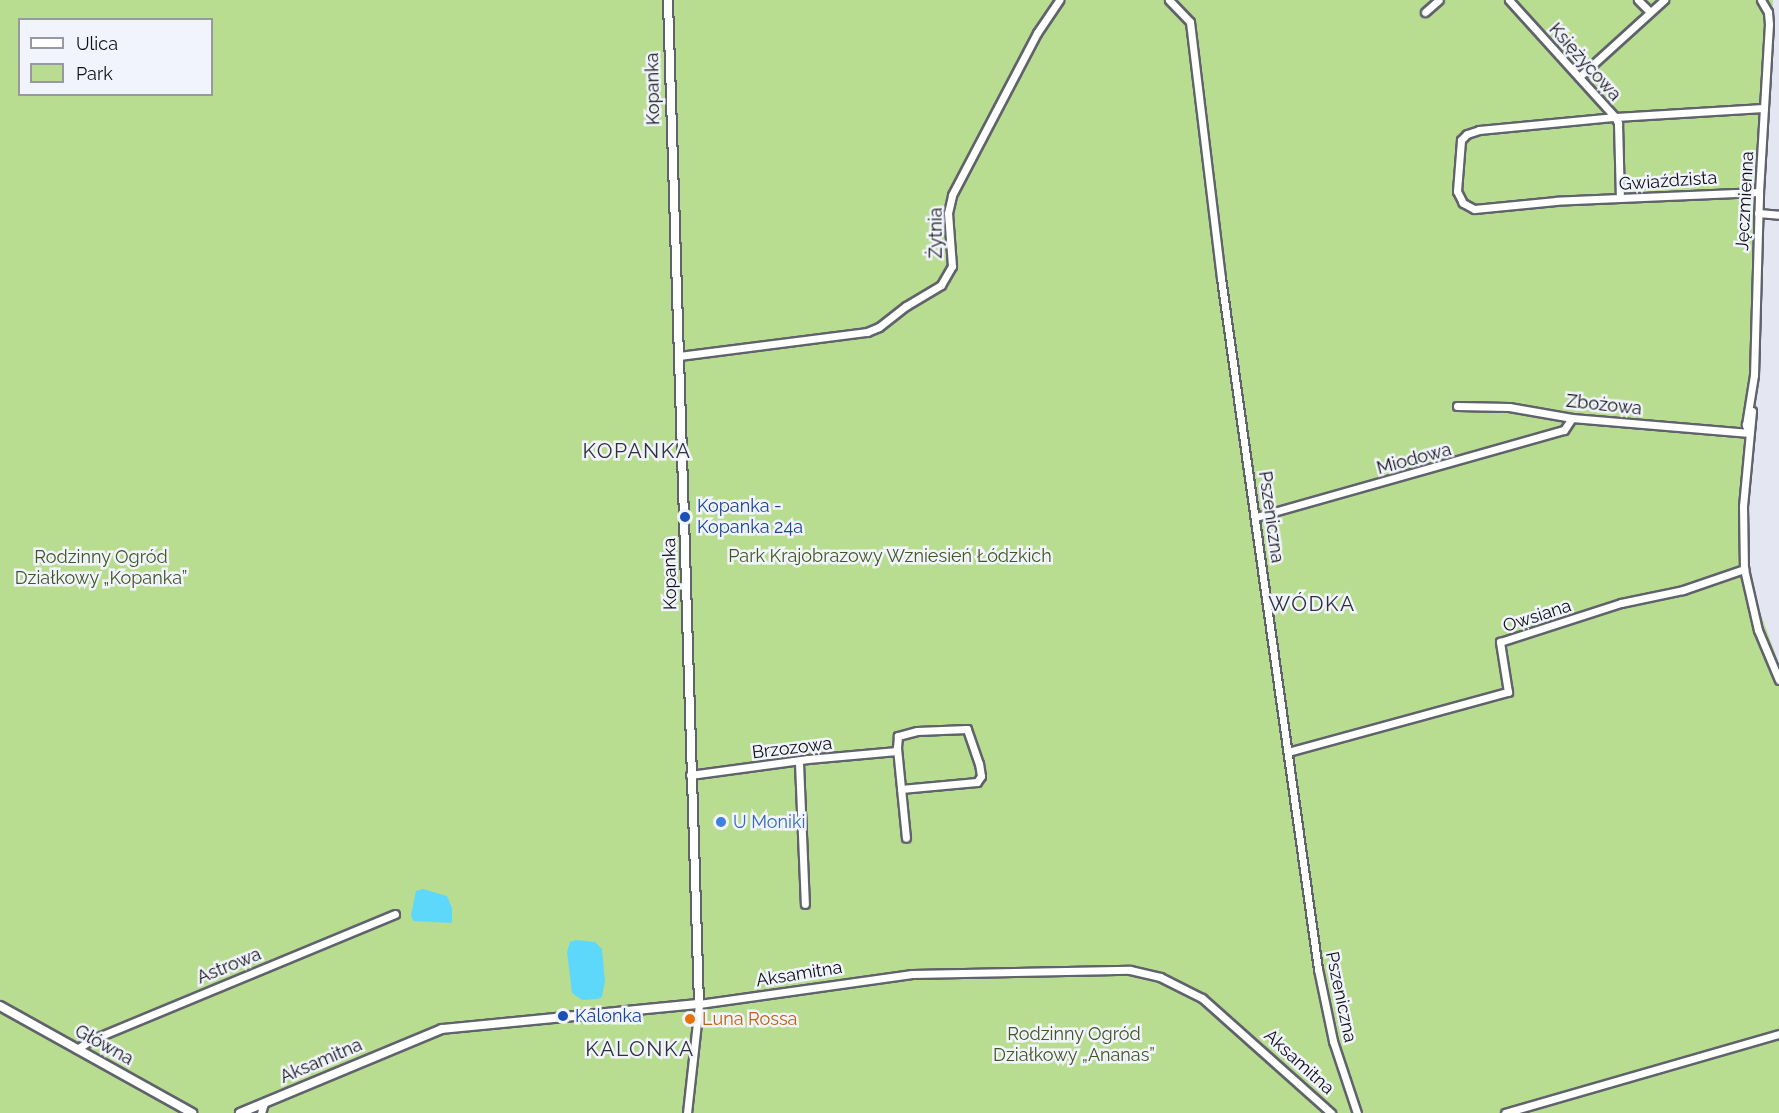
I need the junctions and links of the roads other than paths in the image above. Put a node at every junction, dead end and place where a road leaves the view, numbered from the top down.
1 (668, 0) edge
2 (1059, 0) edge
3 (1169, 0) edge
4 (1439, 0) edge
5 (1509, 0) edge
6 (1638, 0) edge
7 (1664, 0) edge
8 (1761, 0) edge
9 (1649, 11) junction
10 (1425, 12) dead end
11 (1579, 77) junction
12 (1764, 108) junction
13 (1615, 117) junction
14 (1759, 192) junction
15 (1620, 198) junction
16 (1758, 213) junction
17 (1779, 215) edge
18 (679, 356) junction
19 (1457, 406) dead end
20 (1572, 418) junction
21 (1749, 433) junction
22 (1256, 517) junction
23 (1744, 569) junction
24 (1779, 680) edge
25 (897, 751) junction
26 (1288, 752) junction
27 (799, 763) junction
28 (690, 775) junction
29 (901, 789) junction
30 (906, 838) dead end
31 (805, 904) dead end
32 (395, 914) dead end
33 (699, 1004) junction
34 (0, 1006) edge
35 (1779, 1034) edge
36 (77, 1049) junction
37 (264, 1103) junction
38 (192, 1113) edge
39 (240, 1113) edge
40 (261, 1113) edge
41 (687, 1113) edge
42 (1331, 1113) edge
43 (1357, 1113) edge
44 (1504, 1113) edge

1 - 18 street, Kopanka
2 - 18 street, Żytnia
3 - 22 street, Pszeniczna
4 - 10 street
5 - 11 street, Księżycowa
6 - 9 street
7 - 9 street
8 - 12 street, Jęczmienna
9 - 11 street
11 - 13 street, Księżycowa
12 - 13 street
12 - 14 street, Jęczmienna
13 - 15 street
13 - 15 street, Gwiaździsta
14 - 15 street, Gwiaździsta
14 - 16 street, Jęczmienna
16 - 17 street
16 - 21 street, Jęczmienna
18 - 28 street, Kopanka
19 - 20 street, Zbożowa
20 - 21 street, Zbożowa
20 - 22 street, Miodowa
21 - 23 street, Jęczmienna
22 - 26 street, Pszeniczna
23 - 24 street, Jęczmienna
23 - 26 street, Owsiana
25 - 27 street, Brzozowa
25 - 29 street
25 - 29 street
26 - 43 street, Pszeniczna
27 - 28 street, Brzozowa
27 - 31 street
28 - 33 street, Kopanka
29 - 30 street
32 - 36 street, Astrowa
33 - 37 street, Aksamitna
33 - 41 street
33 - 42 street, Aksamitna
34 - 36 street, Główna
35 - 44 street
36 - 38 street, Główna
37 - 39 street, Aksamitna
37 - 40 street

